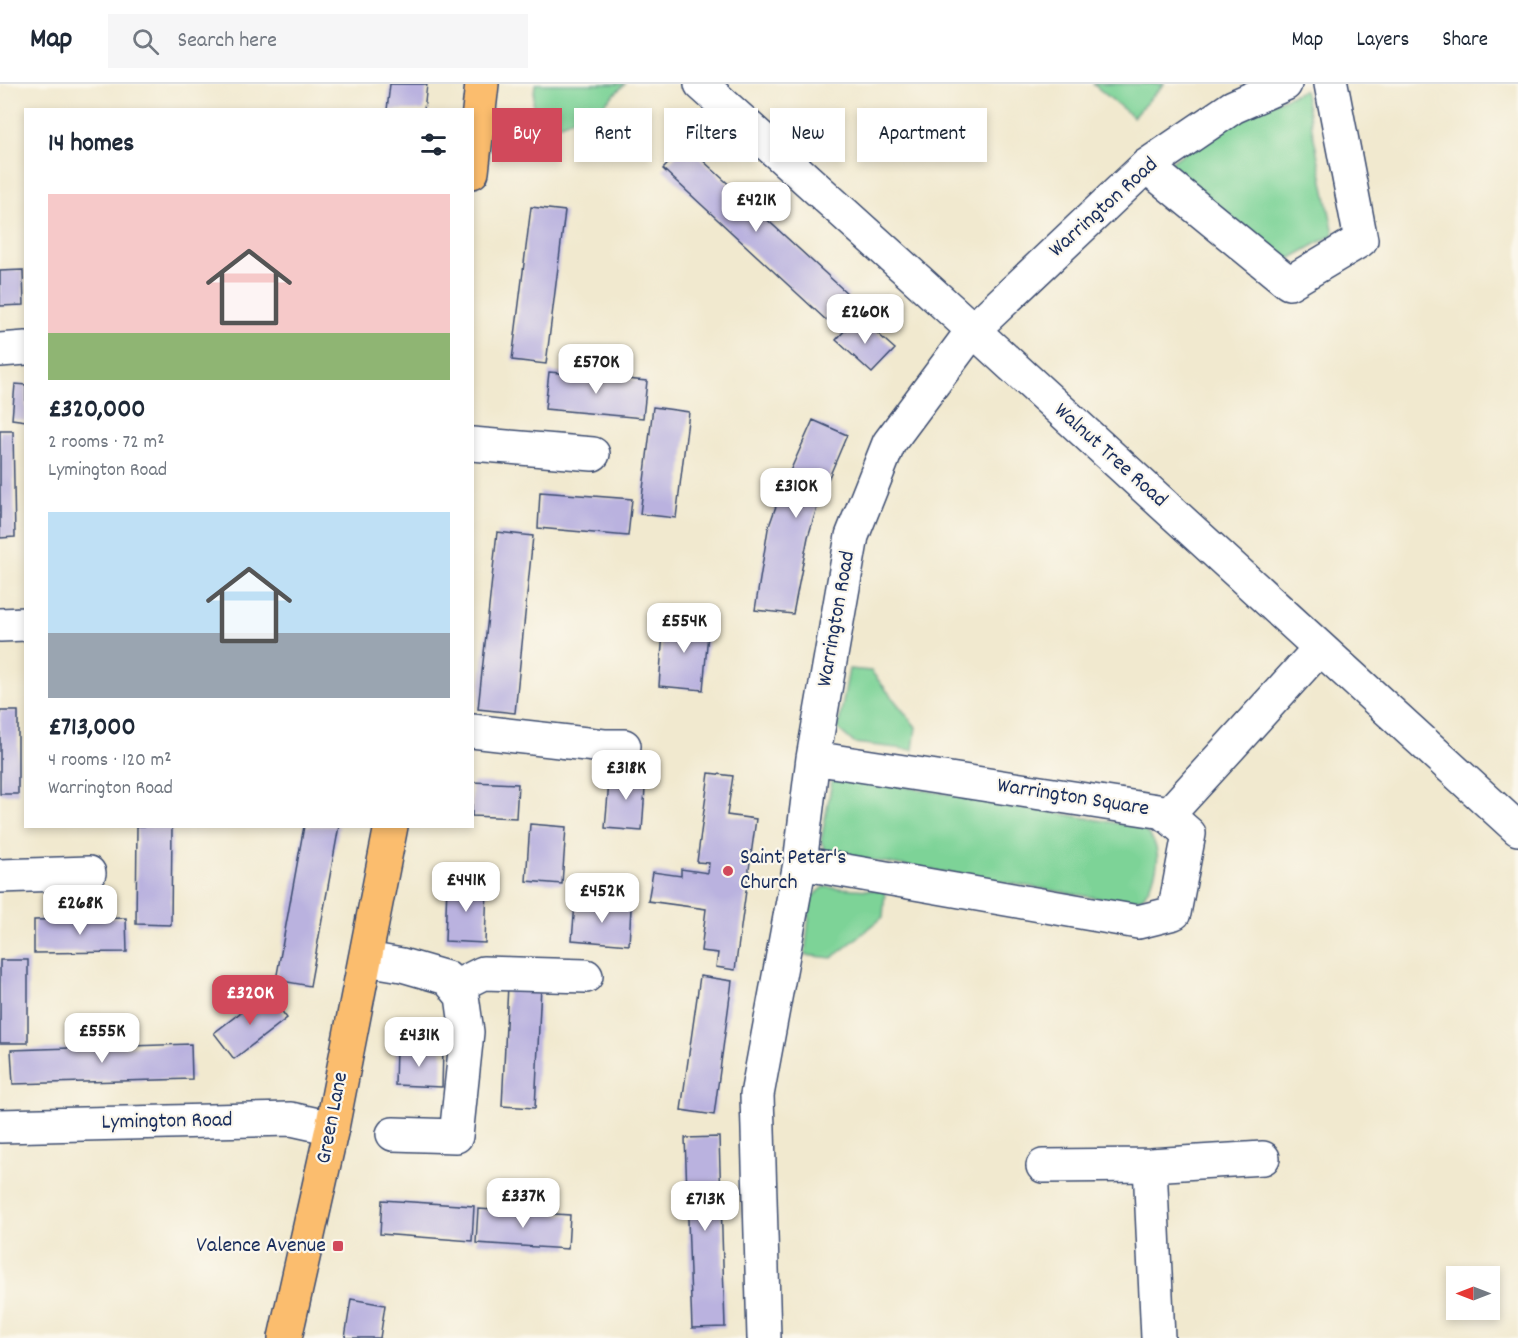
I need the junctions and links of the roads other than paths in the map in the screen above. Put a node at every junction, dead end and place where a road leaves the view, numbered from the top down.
1 (482, 84) edge
2 (701, 84) edge
3 (1285, 84) edge
4 (1331, 84) edge
5 (474, 154) edge
6 (1146, 166) junction
7 (973, 330) junction
8 (24, 348) edge
9 (0, 350) edge
10 (474, 444) edge
11 (593, 454) dead end
12 (24, 624) edge
13 (0, 625) edge
14 (1320, 648) junction
15 (474, 731) edge
16 (624, 746) dead end
17 (813, 758) junction
18 (1167, 816) junction
19 (391, 828) edge
20 (1518, 829) edge
21 (800, 863) junction
22 (89, 873) dead end
23 (0, 876) edge
24 (366, 959) junction
25 (586, 976) dead end
26 (455, 987) junction
27 (0, 1126) edge
28 (332, 1128) junction
29 (393, 1134) dead end
30 (1263, 1158) dead end
31 (1150, 1165) junction
32 (1043, 1166) dead end
33 (285, 1338) edge
34 (764, 1338) edge
35 (1158, 1338) edge

1 - 5 main road
2 - 7 street, Walnut Tree Road
3 - 6 street, Warrington Road
4 - 6 street
6 - 7 street, Warrington Road
7 - 14 street, Walnut Tree Road
7 - 17 street, Warrington Road
8 - 9 street
10 - 11 street
12 - 13 street
14 - 18 street
14 - 20 street, Walnut Tree Road
15 - 16 street
17 - 18 street, Warrington Square
17 - 21 street, Warrington Road
18 - 21 street, Warrington Square
19 - 24 main road, Green Lane
21 - 34 street, Warrington Road
22 - 23 street
24 - 26 street
24 - 28 main road, Green Lane
25 - 26 street
26 - 29 street
27 - 28 street, Lymington Road
28 - 33 main road, Green Lane
30 - 31 street
31 - 32 street
31 - 35 street

